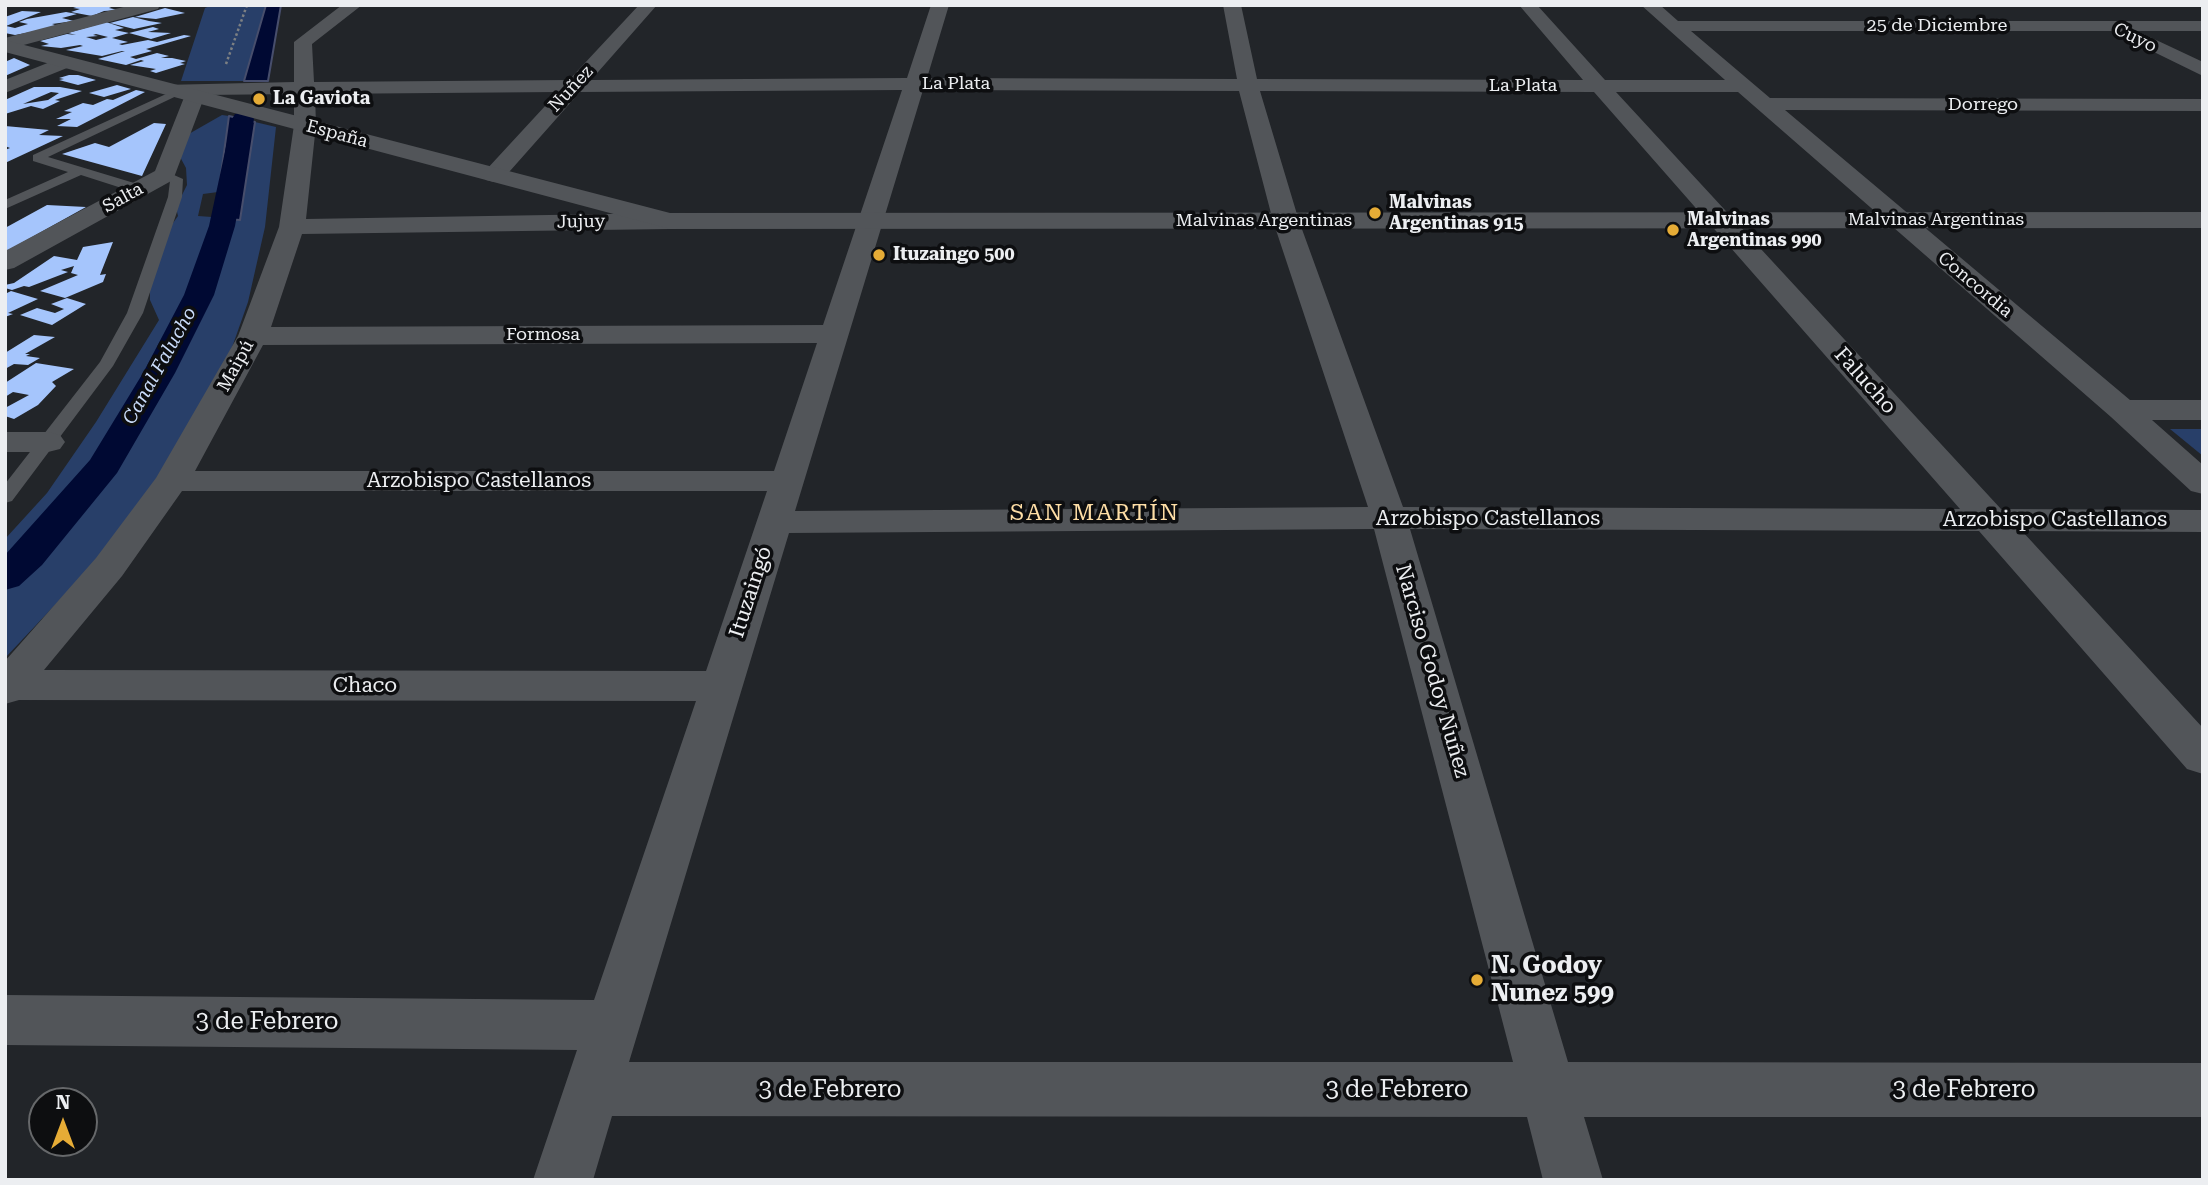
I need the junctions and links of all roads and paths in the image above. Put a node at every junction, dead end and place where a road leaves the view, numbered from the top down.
1 (152, 5) edge
2 (247, 5) edge
3 (354, 5) edge
4 (649, 5) edge
5 (940, 5) edge
6 (1232, 5) edge
7 (1527, 5) edge
8 (1649, 5) edge
9 (2066, 5) edge
10 (1672, 26) junction
11 (2111, 26) junction
12 (2203, 26) edge
13 (5, 45) edge
14 (65, 62) junction
15 (2203, 71) edge
16 (914, 84) junction
17 (1248, 85) junction
18 (573, 86) junction
19 (1599, 86) junction
20 (1742, 86) junction
21 (5, 87) edge
22 (306, 87) junction
23 (218, 88) junction
24 (182, 92) junction
25 (1763, 104) junction
26 (2203, 105) edge
27 (305, 125) junction
28 (78, 172) junction
29 (494, 174) junction
30 (166, 175) junction
31 (139, 189) junction
32 (5, 205) edge
33 (1717, 219) junction
34 (1898, 219) junction
35 (670, 220) junction
36 (2203, 220) edge
37 (870, 221) junction
38 (1286, 221) junction
39 (292, 227) junction
40 (5, 262) edge
41 (834, 334) junction
42 (253, 336) junction
43 (2122, 410) junction
44 (2203, 410) edge
45 (5, 442) edge
46 (48, 442) junction
47 (172, 481) junction
48 (787, 481) junction
49 (2203, 484) edge
50 (5, 497) edge
51 (1389, 518) junction
52 (1991, 520) junction
53 (2203, 520) edge
54 (773, 522) junction
55 (721, 686) junction
56 (8, 687) edge
57 (2203, 757) edge
58 (5, 1020) edge
59 (612, 1025) junction
60 (592, 1089) junction
61 (1549, 1090) junction
62 (2203, 1090) edge
63 (563, 1180) edge
64 (1573, 1180) edge

1 - 13 street
2 - 23 path
3 - 22 street, Maipú
4 - 18 street, Nuñez
5 - 16 street, Ituzaingó
6 - 17 street, Narciso Godoy Nuñez
7 - 19 street, Falucho
8 - 10 street, Concordia
9 - 11 street, Cuyo
10 - 11 street, 25 de Diciembre
10 - 20 street, Concordia
11 - 12 street, 25 de Diciembre
11 - 15 street, Cuyo
13 - 14 street, España
14 - 21 street
14 - 24 street, España
16 - 17 street, La Plata
16 - 18 street, La Plata
16 - 37 street, Ituzaingó
17 - 19 street, La Plata
17 - 38 street, Narciso Godoy Nuñez
18 - 22 street, La Plata
18 - 29 street, Nuñez
19 - 20 street, La Plata
19 - 33 street, Falucho
20 - 25 street, Concordia
22 - 23 street, La Plata
22 - 27 street, Maipú
23 - 24 street, La Plata
24 - 27 street, España
24 - 28 lane
24 - 30 street, Salta
25 - 26 street, Dorrego
25 - 34 street, Concordia
27 - 29 street, España
27 - 39 street, Maipú
28 - 31 lane
28 - 32 lane
29 - 35 street, España
30 - 31 street, Salta
30 - 46 lane
31 - 40 street, Salta
33 - 34 street, Malvinas Argentinas
33 - 38 street, Malvinas Argentinas
33 - 52 street, Falucho
34 - 36 street, Malvinas Argentinas
34 - 43 street, Concordia
35 - 37 street, Jujuy
35 - 39 street, Jujuy
37 - 38 street, Malvinas Argentinas
37 - 41 street, Ituzaingó
38 - 51 street, Narciso Godoy Nuñez
39 - 42 street, Maipú
41 - 42 street, Formosa
41 - 48 street, Ituzaingó
42 - 47 street, Maipú
43 - 44 street
43 - 49 street, Concordia
45 - 46 street
46 - 50 lane
47 - 48 street, Arzobispo Castellanos
47 - 56 street, Maipú
48 - 54 street, Ituzaingó
51 - 52 street, Arzobispo Castellanos
51 - 54 street, Arzobispo Castellanos
51 - 61 street, Narciso Godoy Nuñez
52 - 53 street, Arzobispo Castellanos
52 - 57 street, Falucho
54 - 55 street, Ituzaingó
55 - 56 street, Chaco
55 - 59 street, Ituzaingó
58 - 59 street, 3 de Febrero
59 - 60 street, Ituzaingó
60 - 61 street, 3 de Febrero
60 - 63 street, Ituzaingó
61 - 62 street, 3 de Febrero
61 - 64 street, Narciso Godoy Nuñez

